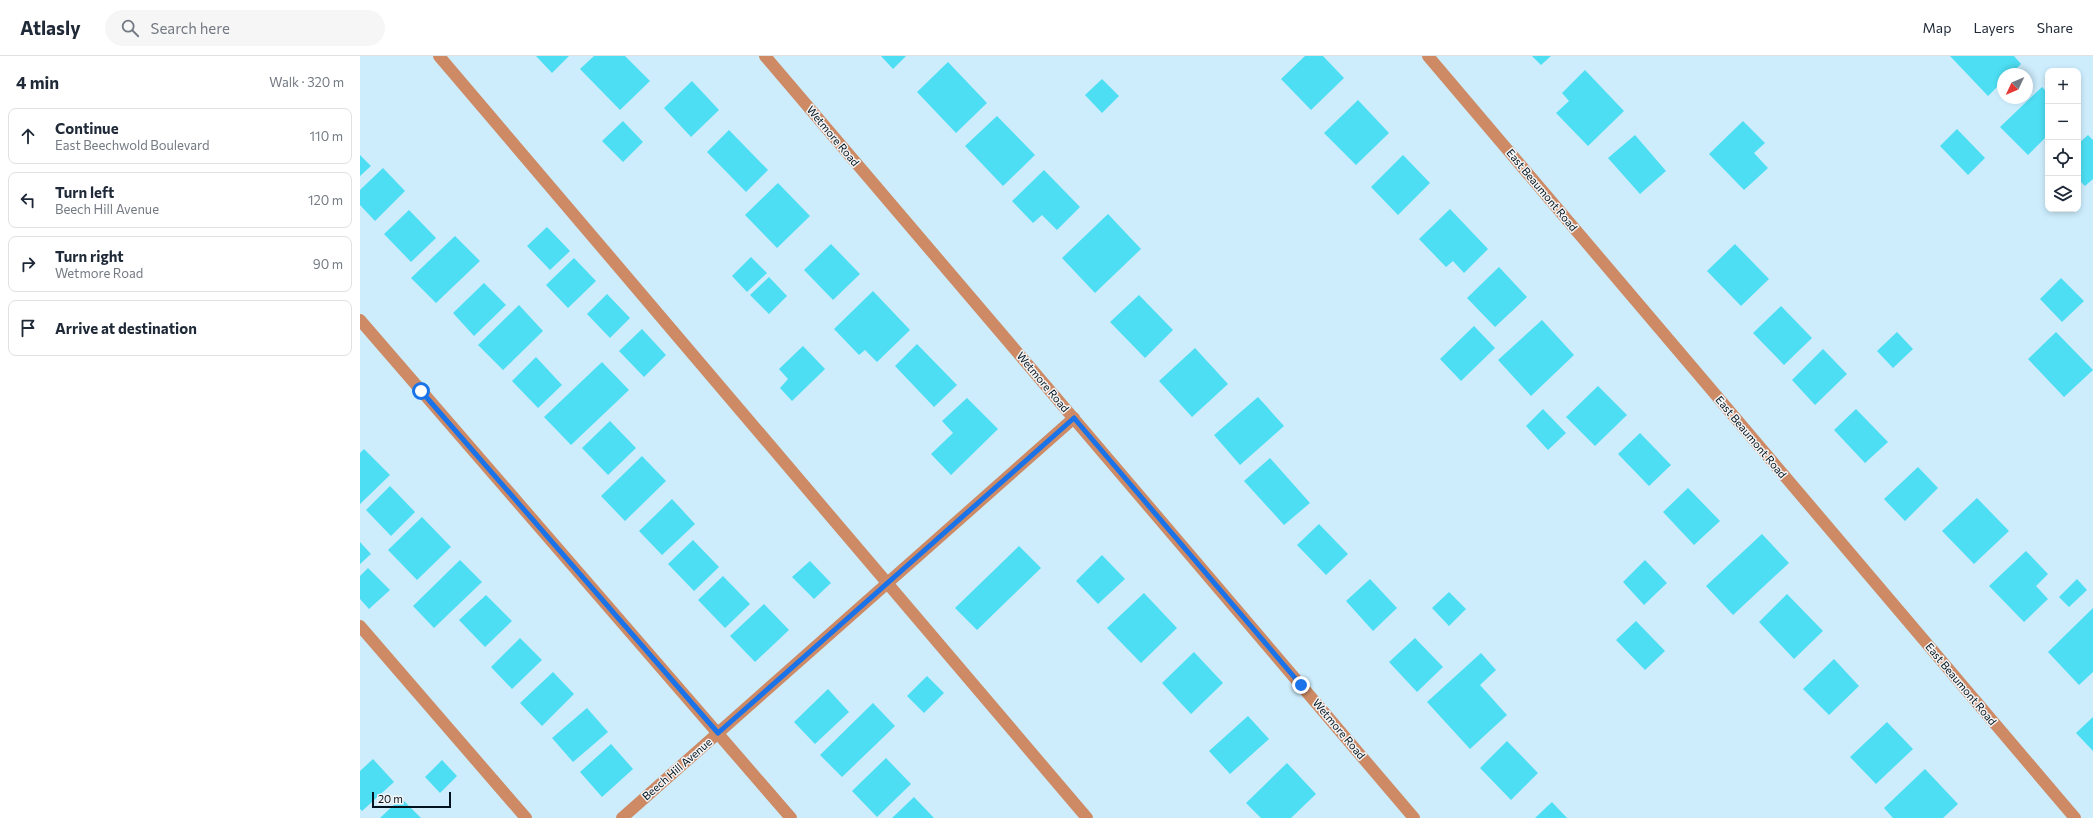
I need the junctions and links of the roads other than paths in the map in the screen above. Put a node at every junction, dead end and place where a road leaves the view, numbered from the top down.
1 (439, 56) edge
2 (765, 56) edge
3 (1428, 56) edge
4 (360, 320) edge
5 (1074, 418) junction
6 (887, 583) junction
7 (360, 626) edge
8 (718, 733) junction
9 (526, 818) edge
10 (622, 818) edge
11 (791, 818) edge
12 (1087, 818) edge
13 (1414, 818) edge
14 (2075, 818) edge

1 - 6 street
2 - 5 street, Wetmore Road
3 - 14 street, East Beaumont Road
4 - 8 street
5 - 6 street, Beech Hill Avenue
5 - 13 street, Wetmore Road
6 - 8 street, Beech Hill Avenue
6 - 12 street
7 - 9 street
8 - 10 street, Beech Hill Avenue
8 - 11 street

